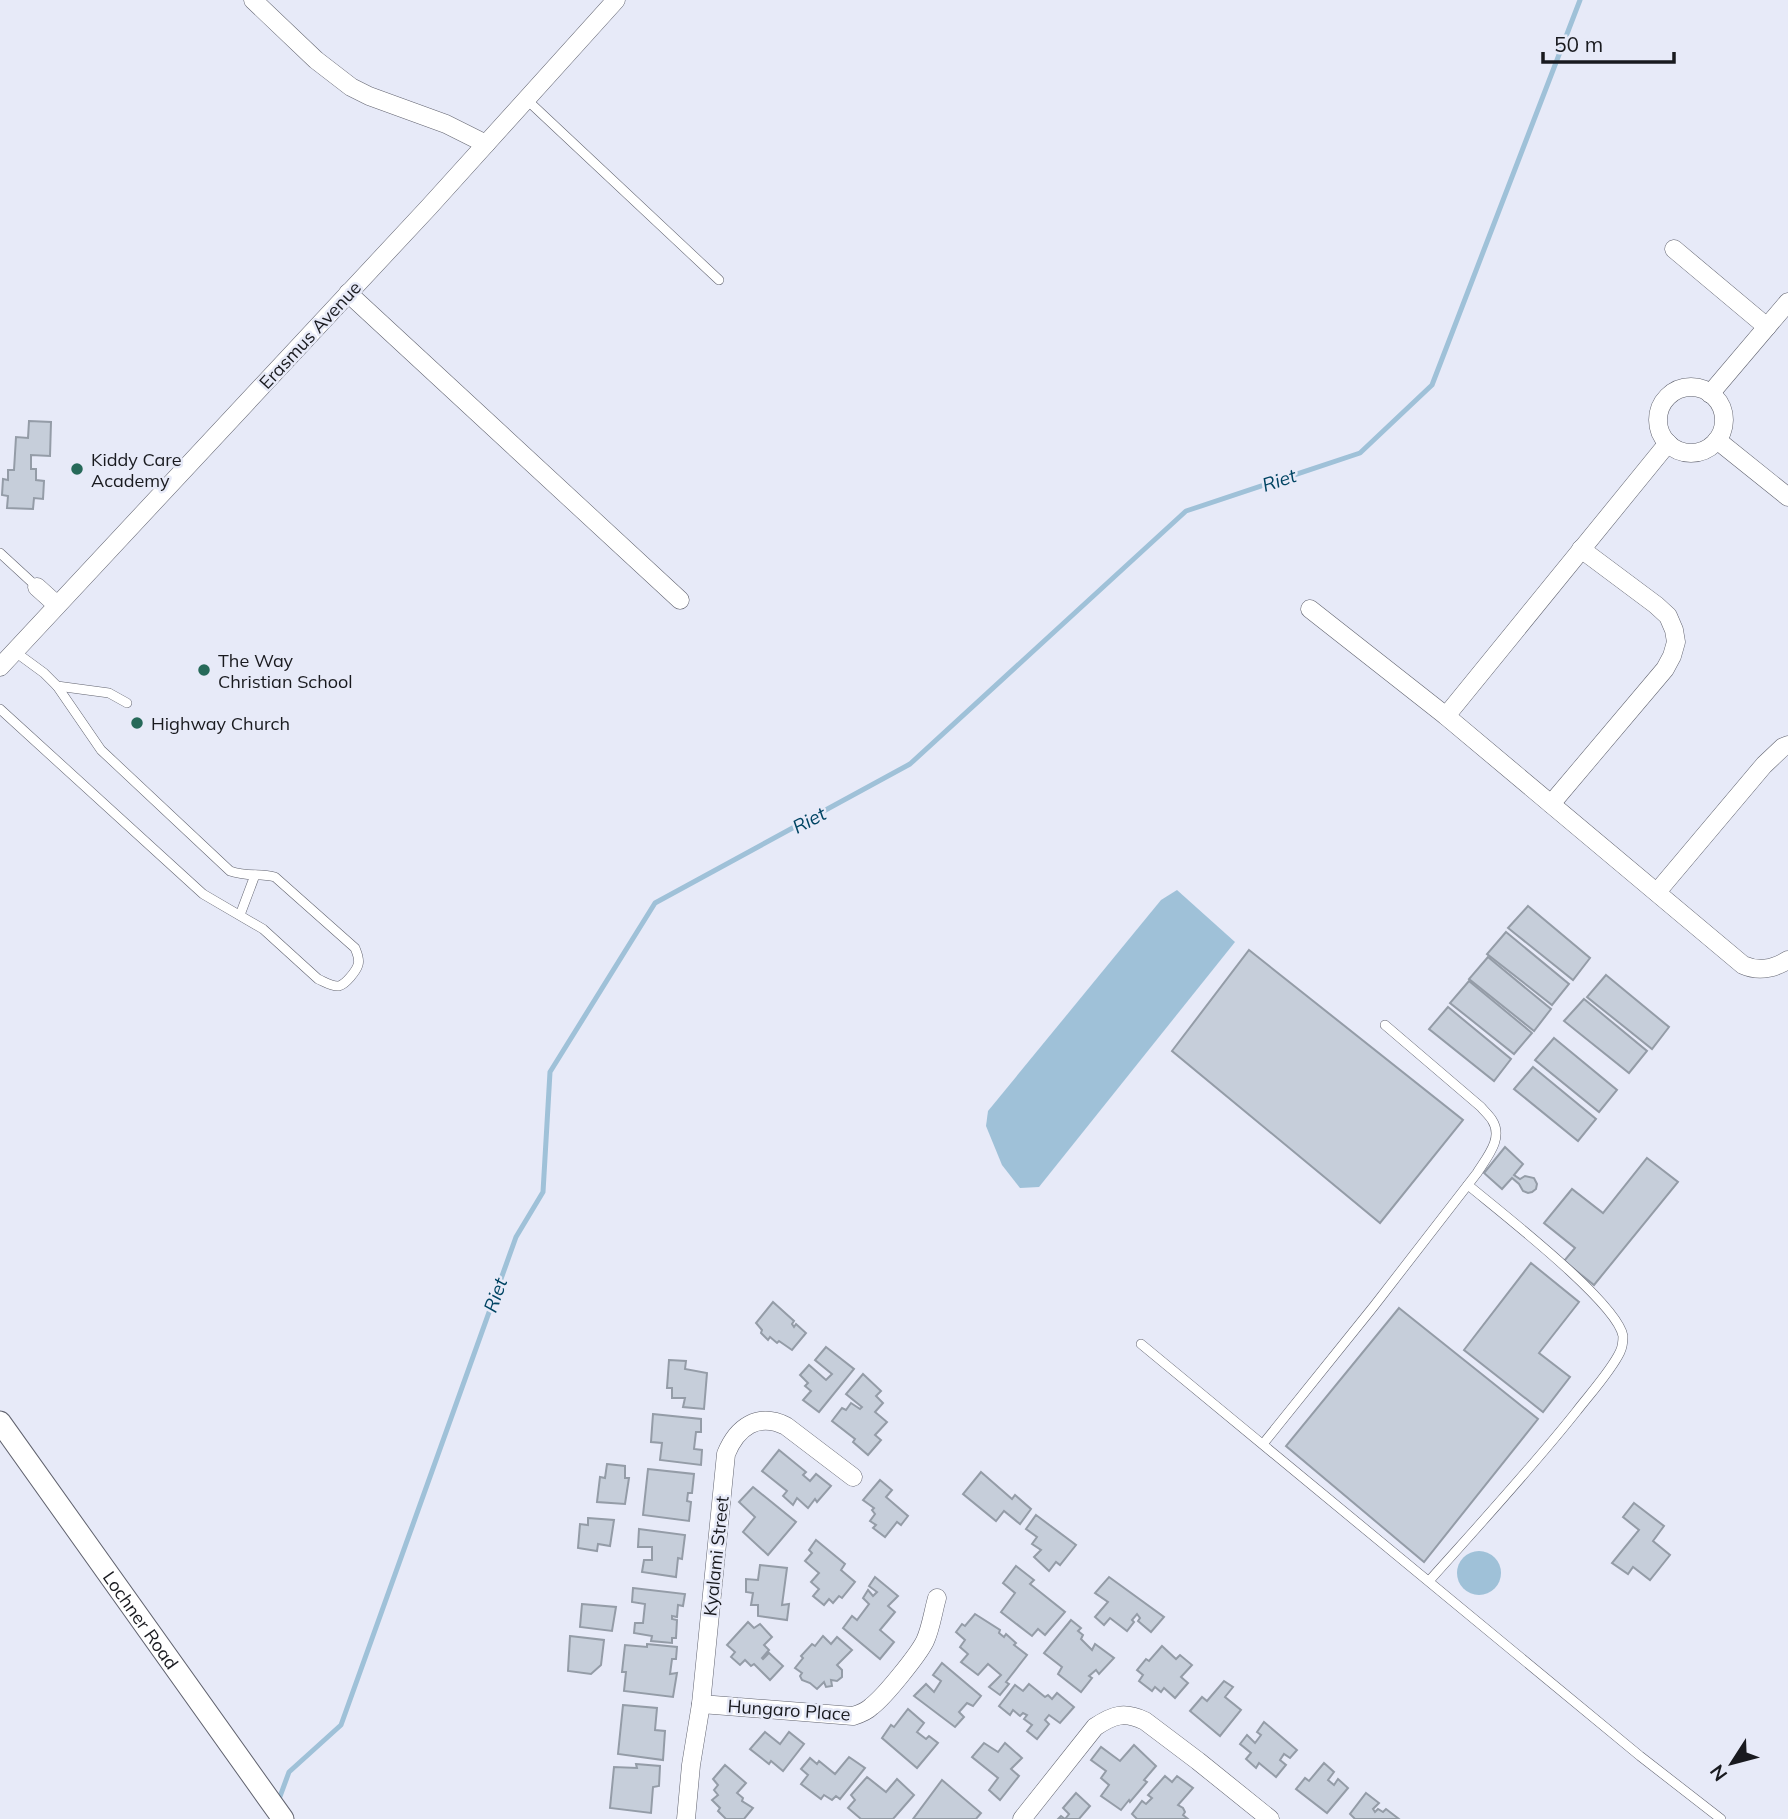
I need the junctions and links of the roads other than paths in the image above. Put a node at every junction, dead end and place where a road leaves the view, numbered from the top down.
1 (253, 0) edge
2 (616, 0) edge
3 (526, 99) junction
4 (485, 145) junction
5 (1674, 249) dead end
6 (719, 280) dead end
7 (348, 293) junction
8 (1788, 302) edge
9 (1768, 327) junction
10 (1710, 394) junction
11 (1717, 440) junction
12 (1668, 443) junction
13 (1788, 497) edge
14 (1581, 549) junction
15 (0, 553) edge
16 (37, 587) joint
17 (680, 600) dead end
18 (57, 605) junction
19 (1310, 609) dead end
20 (14, 651) junction
21 (0, 667) edge
22 (57, 686) junction
23 (127, 703) dead end
24 (0, 709) edge
25 (1446, 716) junction
26 (1788, 745) edge
27 (1551, 804) junction
28 (255, 875) junction
29 (1657, 892) junction
30 (240, 915) junction
31 (1788, 960) edge
32 (1385, 1025) dead end
33 (1468, 1185) junction
34 (1141, 1344) dead end
35 (0, 1422) edge
36 (1263, 1444) junction
37 (853, 1477) dead end
38 (1429, 1581) junction
39 (937, 1598) dead end
40 (701, 1704) junction
41 (283, 1819) edge
42 (685, 1819) edge
43 (1022, 1819) edge
44 (1270, 1819) edge
45 (1721, 1819) edge

1 - 4 street
2 - 3 street, Erasmus Avenue
3 - 4 street, Erasmus Avenue
3 - 6 lane
4 - 7 street, Erasmus Avenue
5 - 9 street
7 - 17 street
7 - 18 street, Erasmus Avenue
8 - 9 street
9 - 10 street
10 - 11 street
10 - 12 street
11 - 12 street
11 - 13 street
12 - 14 street
14 - 25 street
14 - 27 street
15 - 16 lane
16 - 18 street
18 - 20 street, Erasmus Avenue
19 - 25 street
20 - 21 street, Erasmus Avenue
20 - 22 lane
22 - 23 lane
22 - 28 lane
24 - 30 lane
25 - 27 street
26 - 29 street
27 - 29 street
28 - 30 lane
28 - 30 lane
29 - 31 street
32 - 33 lane
33 - 36 lane
33 - 38 lane
34 - 36 lane
35 - 41 street, Lochner Road
36 - 38 lane
37 - 40 street, Kyalami Street
38 - 45 lane
39 - 40 street, Hungaro Place
40 - 42 street, Kyalami Street
43 - 44 street

